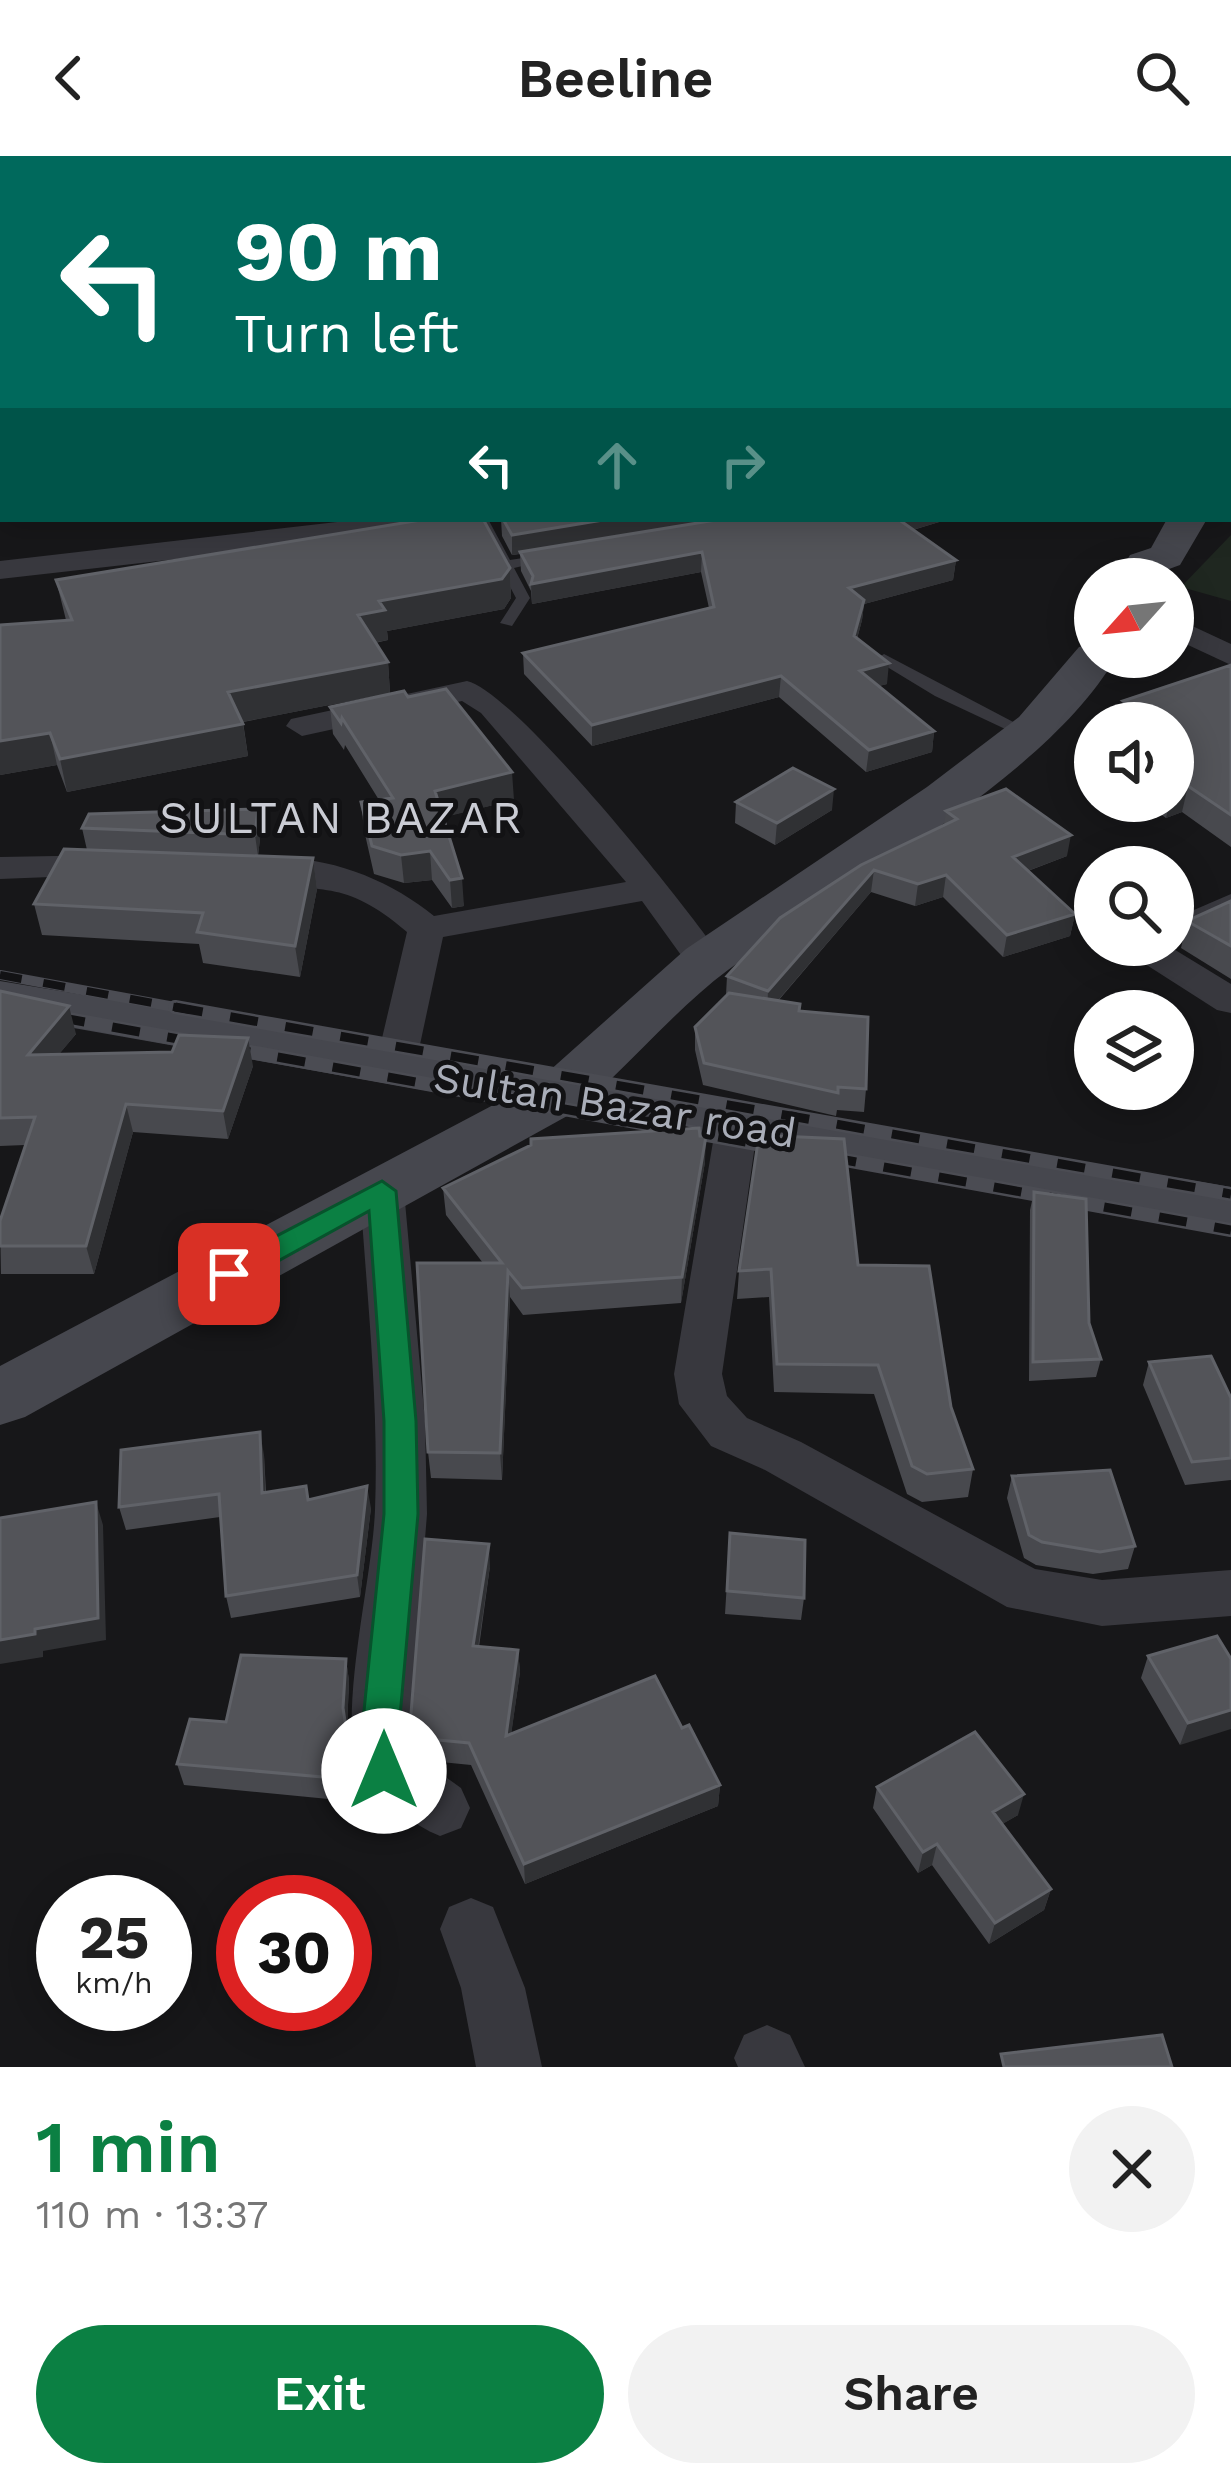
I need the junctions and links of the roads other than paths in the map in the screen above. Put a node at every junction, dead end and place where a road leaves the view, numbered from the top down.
1 (378, 522) edge
2 (483, 522) edge
3 (1139, 522) edge
4 (1185, 522) edge
5 (304, 528) edge
6 (555, 557) edge
7 (1135, 558) edge
8 (1163, 558) edge
9 (508, 565) junction
10 (0, 570) edge
11 (507, 623) dead end
12 (1194, 637) edge
13 (1231, 656) edge
14 (884, 659) edge
15 (1081, 678) edge
16 (302, 726) dead end
17 (1026, 733) junction
18 (145, 867) edge
19 (0, 868) edge
20 (212, 870) edge
21 (651, 888) junction
22 (1231, 905) edge
23 (1194, 923) edge
24 (426, 929) junction
25 (705, 962) junction
26 (1175, 966) edge
27 (0, 998) edge
28 (1231, 1000) edge
29 (394, 1068) junction
30 (560, 1095) junction
31 (737, 1124) junction
32 (382, 1191) junction
33 (1231, 1209) edge
34 (0, 1398) edge
35 (1231, 1593) edge
36 (440, 1808) dead end
37 (471, 1929) dead end
38 (509, 2067) edge

1 - 5 street
2 - 9 lane
3 - 7 main road
4 - 8 main road
5 - 10 street
6 - 9 lane
9 - 11 lane
12 - 13 street
14 - 17 lane
15 - 17 main road
16 - 21 street
17 - 25 main road
18 - 19 street
20 - 24 street
21 - 24 street
21 - 25 street
22 - 23 street
24 - 29 street
25 - 30 main road
26 - 28 street
27 - 29 main road, Sultan Bazar road
29 - 30 main road, Sultan Bazar road
30 - 31 main road, Sultan Bazar road
30 - 32 main road
31 - 33 main road, Sultan Bazar road
31 - 35 street
32 - 34 main road
32 - 36 street
37 - 38 street

